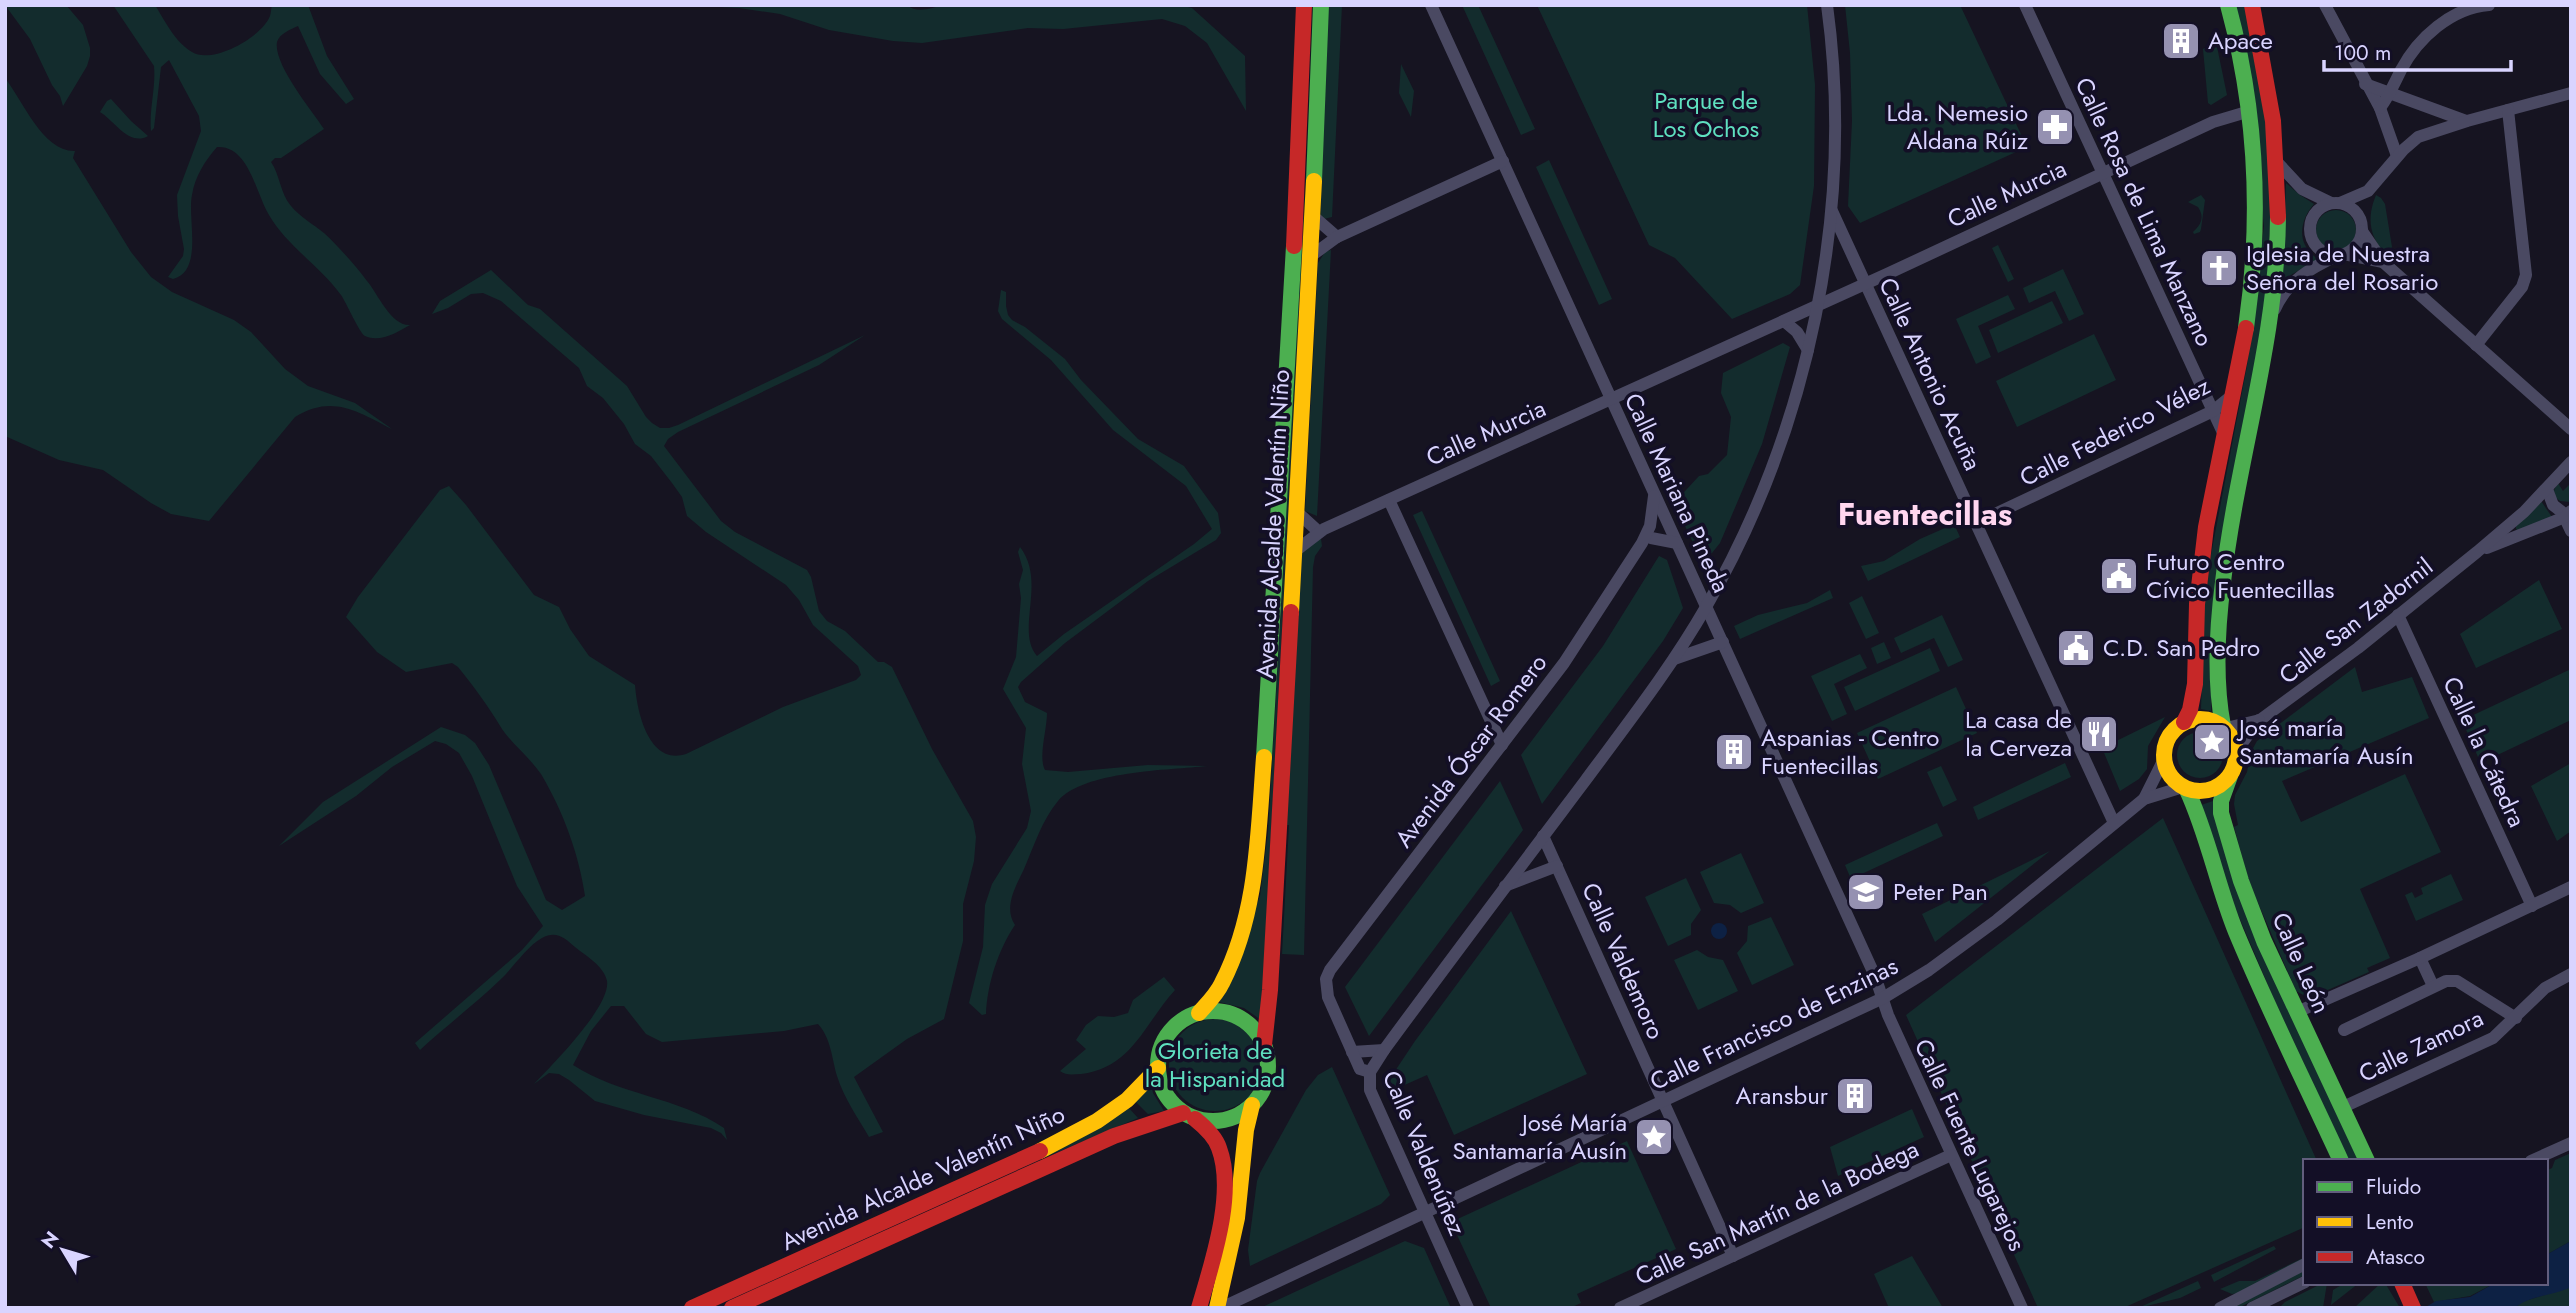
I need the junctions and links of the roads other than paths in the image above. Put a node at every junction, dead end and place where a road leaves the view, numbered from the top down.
1 (1304, 5) edge
2 (1321, 5) edge
3 (1431, 5) edge
4 (1827, 5) edge
5 (2025, 5) edge
6 (2228, 5) edge
7 (2252, 5) edge
8 (2325, 5) edge
9 (2489, 5) edge
10 (2365, 84) junction
11 (2571, 93) edge
12 (2390, 95) junction
13 (2380, 108) junction
14 (2508, 110) junction
15 (2250, 111) junction
16 (2467, 121) junction
17 (2398, 156) junction
18 (1503, 161) junction
19 (2277, 162) junction
20 (2103, 173) junction
21 (2368, 191) junction
22 (2336, 203) junction
23 (1832, 210) junction
24 (1313, 215) junction
25 (2361, 228) junction
26 (1337, 237) junction
27 (2341, 255) junction
28 (1311, 256) junction
29 (2383, 262) junction
30 (1866, 284) junction
31 (1818, 306) junction
32 (2271, 319) junction
33 (1784, 321) junction
34 (2476, 345) junction
35 (1808, 350) junction
36 (2234, 394) junction
37 (1611, 399) junction
38 (2213, 411) junction
39 (2571, 429) edge
40 (2225, 437) junction
41 (2571, 462) edge
42 (2547, 489) junction
43 (1654, 493) junction
44 (1389, 500) junction
45 (1296, 512) junction
46 (2568, 514) edge
47 (1666, 519) junction
48 (1976, 523) junction
49 (1319, 531) junction
50 (2571, 531) edge
51 (1648, 536) junction
52 (1677, 544) junction
53 (1294, 552) junction
54 (2477, 552) junction
55 (1706, 607) junction
56 (2398, 615) junction
57 (1723, 642) junction
58 (1674, 659) junction
59 (2260, 720) junction
60 (2184, 722) junction
61 (2224, 727) junction
62 (1502, 745) junction
63 (2236, 750) junction
64 (2164, 759) junction
65 (2230, 776) junction
66 (2185, 788) junction
67 (2144, 799) junction
68 (2114, 823) junction
69 (1544, 836) junction
70 (1557, 866) junction
71 (1505, 886) junction
72 (2571, 887) edge
73 (2532, 906) junction
74 (2420, 958) junction
75 (2571, 974) edge
76 (1326, 979) joint
77 (2433, 986) junction
78 (1883, 998) junction
79 (2297, 1012) junction
80 (1199, 1013) junction
81 (2516, 1018) junction
82 (2344, 1030) dead end
83 (1264, 1045) junction
84 (1384, 1050) junction
85 (1352, 1052) junction
86 (1158, 1068) junction
87 (1370, 1072) junction
88 (1663, 1102) junction
89 (1252, 1105) junction
90 (2341, 1108) junction
91 (1189, 1116) junction
92 (2571, 1143) edge
93 (1951, 1155) junction
94 (2340, 1159) edge
95 (2366, 1159) edge
96 (2535, 1159) edge
97 (1425, 1213) junction
98 (1733, 1256) junction
99 (2303, 1266) edge
100 (1227, 1269) junction
101 (2303, 1283) edge
102 (2403, 1285) edge
103 (2416, 1285) edge
104 (1244, 1296) junction
105 (692, 1308) edge
106 (732, 1308) edge
107 (1199, 1308) edge
108 (1219, 1308) edge
109 (1468, 1308) edge
110 (1620, 1308) edge
111 (2022, 1308) edge
112 (2220, 1308) edge
113 (2252, 1308) edge
114 (2413, 1308) edge
115 (2426, 1308) edge

1 - 80 main road, Avenida Alcalde Valentín Niño
2 - 24 main road, Avenida Alcalde Valentín Niño
3 - 18 street, Calle Mariana Pineda
4 - 23 street
5 - 20 street, Calle Rosa de Lima Manzano
6 - 15 main road
7 - 19 main road
8 - 10 street
9 - 12 street
10 - 12 street
10 - 13 street
11 - 14 street
12 - 13 street
12 - 16 street
13 - 17 street
14 - 16 street
14 - 34 street
15 - 20 street, Calle Murcia
15 - 36 main road
16 - 17 street
17 - 21 street
18 - 26 street
18 - 37 street, Calle Mariana Pineda
19 - 22 street
19 - 32 main road
20 - 30 street, Calle Murcia
20 - 38 street, Calle Rosa de Lima Manzano
21 - 22 street
21 - 25 street
22 - 25 street
22 - 27 street
23 - 30 street, Calle Antonio Acuña
23 - 31 street
24 - 26 street
24 - 28 main road, Avenida Alcalde Valentín Niño
25 - 27 street
25 - 29 street
26 - 28 street
27 - 29 street
27 - 32 street
28 - 45 main road, Avenida Alcalde Valentín Niño
29 - 34 street
30 - 31 street, Calle Murcia
30 - 48 street, Calle Antonio Acuña
31 - 33 street, Calle Murcia
31 - 35 street
32 - 61 main road
33 - 35 street
33 - 37 street, Calle Murcia
34 - 39 street
35 - 55 street
36 - 38 street, Calle Federico Vélez
36 - 40 main road
37 - 43 street, Calle Mariana Pineda
37 - 44 street, Calle Murcia
38 - 40 street, Calle Rosa de Lima Manzano
38 - 48 street, Calle Federico Vélez
40 - 60 main road
41 - 42 street, Calle San Zadornil
42 - 46 street
42 - 54 street, Calle San Zadornil
43 - 47 street, Calle Mariana Pineda
43 - 51 street, Avenida Óscar Romero
44 - 49 street, Calle Murcia
44 - 62 street
45 - 49 street
45 - 53 main road, Avenida Alcalde Valentín Niño
46 - 50 street
46 - 54 street, Calle San Zadornil
47 - 51 street, Avenida Óscar Romero
47 - 52 street, Calle Mariana Pineda
48 - 68 street, Calle Antonio Acuña
49 - 53 street, Calle Murcia
51 - 52 street
51 - 62 street, Avenida Óscar Romero
52 - 55 street, Calle Mariana Pineda
53 - 83 main road, Avenida Alcalde Valentín Niño
54 - 56 street, Calle San Zadornil
55 - 57 street, Calle Mariana Pineda
55 - 58 street
56 - 59 street, Calle San Zadornil
56 - 73 street, Calle la Cátedra
57 - 58 street
57 - 78 street, Calle Mariana Pineda
58 - 69 street
59 - 61 street, Calle San Zadornil
59 - 63 street, Calle San Zadornil
60 - 61 main road
60 - 64 main road
61 - 63 main road
62 - 76 street, Avenida Óscar Romero
63 - 65 main road
64 - 66 main road
64 - 67 street, Calle Francisco de Enzinas
65 - 66 main road
65 - 79 main road, Calle León
66 - 67 street, Calle Francisco de Enzinas
66 - 94 main road, Calle León
67 - 68 street, Calle Francisco de Enzinas
68 - 78 street, Calle Francisco de Enzinas
69 - 70 street, Calle Valdemoro
69 - 71 street
70 - 71 street
70 - 88 street, Calle Valdemoro
71 - 84 street
72 - 73 street
73 - 74 street
74 - 77 street
74 - 79 street
75 - 81 street, Calle Zamora
76 - 85 street, Calle Valdenúñez
77 - 81 street
77 - 82 street
78 - 88 street, Calle Francisco de Enzinas
78 - 93 street, Calle Fuente Lugarejos
79 - 90 main road, Calle León
80 - 83 main road
80 - 86 main road
81 - 90 street, Calle Zamora
83 - 89 main road
84 - 85 street
84 - 87 street
85 - 87 street, Calle Valdenúñez
86 - 91 main road
86 - 105 main road, Avenida Alcalde Valentín Niño
87 - 97 street, Calle Valdenúñez
88 - 97 street, Calle Francisco de Enzinas
88 - 98 street, Calle Valdemoro
89 - 91 main road
89 - 100 main road
90 - 95 main road, Calle León
91 - 106 main road, Avenida Alcalde Valentín Niño
91 - 107 main road
92 - 96 street
93 - 98 street, Calle San Martín de la Bodega
93 - 111 street, Calle Fuente Lugarejos
97 - 104 street, Calle Francisco de Enzinas
97 - 109 street, Calle Valdenúñez
98 - 110 street, Calle San Martín de la Bodega
99 - 112 street
100 - 104 street
100 - 108 main road
101 - 113 street
102 - 114 main road
103 - 115 main road
104 - 108 street, Calle Francisco de Enzinas

